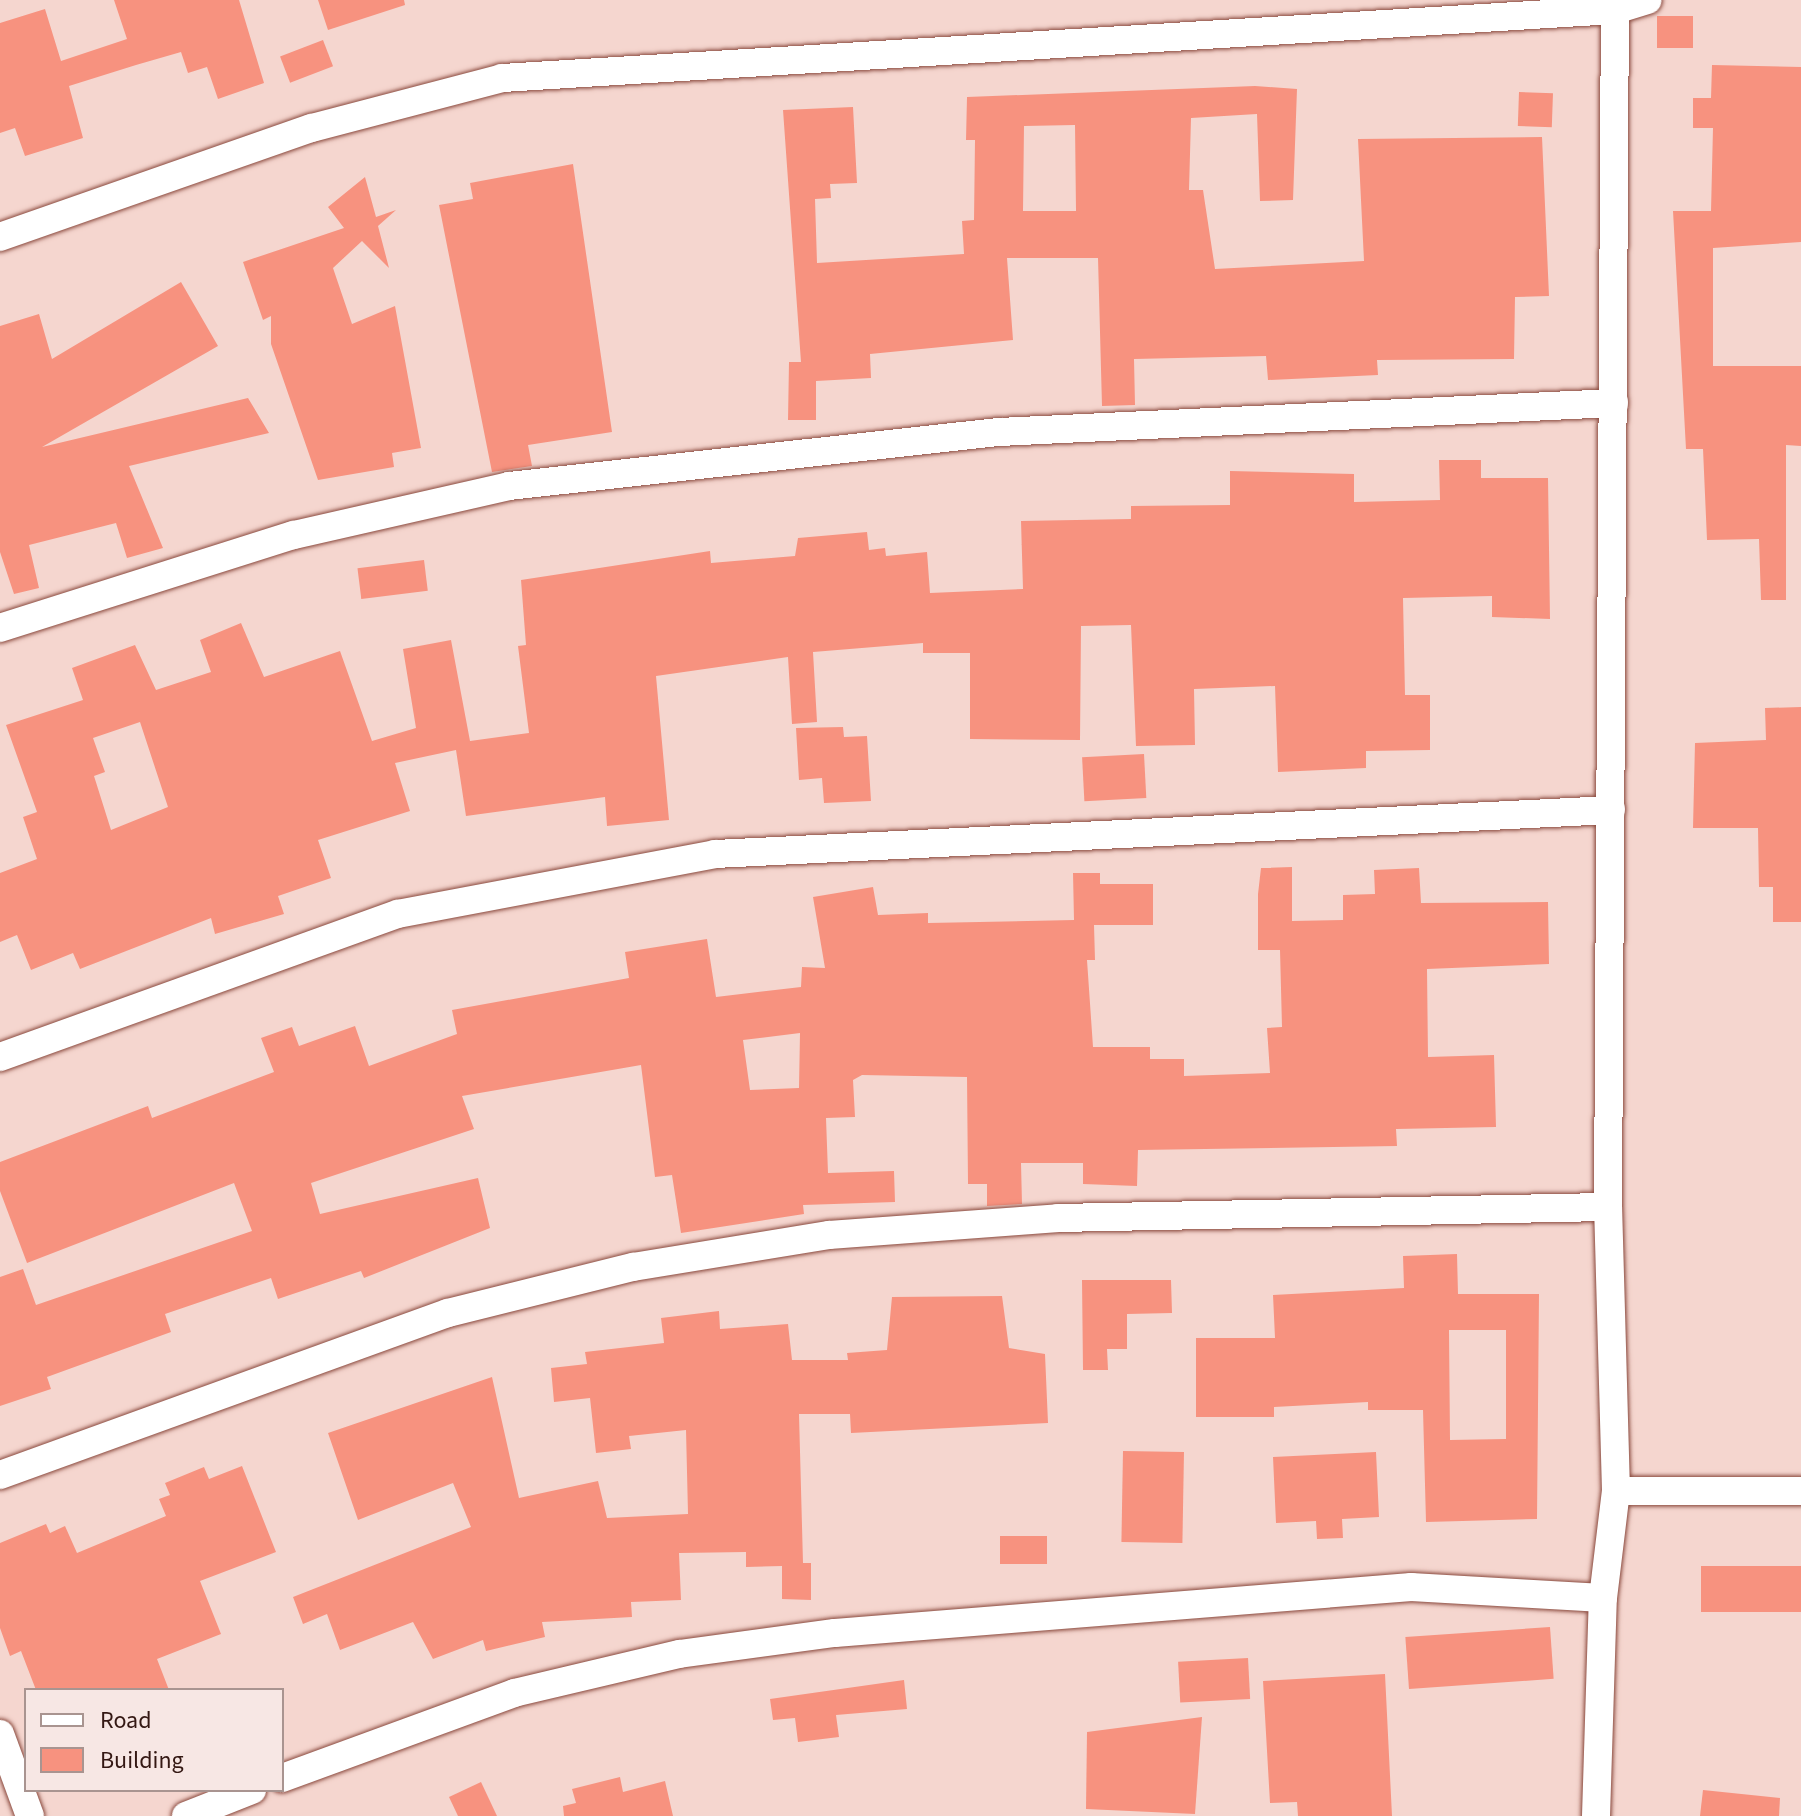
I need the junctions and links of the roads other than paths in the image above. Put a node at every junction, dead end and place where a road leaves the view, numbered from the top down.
1 (1648, 0) edge
2 (1615, 5) edge
3 (0, 237) edge
4 (1614, 403) junction
5 (0, 628) edge
6 (1611, 810) junction
7 (0, 1057) edge
8 (1608, 1207) junction
9 (0, 1475) edge
10 (1616, 1491) junction
11 (1801, 1491) edge
12 (1603, 1598) junction
13 (0, 1734) edge
14 (284, 1777) edge
15 (247, 1792) edge
16 (30, 1816) edge
17 (186, 1816) edge
18 (1596, 1816) edge

1 - 2 street
2 - 3 street
2 - 4 street
4 - 5 street
4 - 6 street
6 - 7 street
6 - 8 street
8 - 9 street
8 - 10 street
10 - 11 street
10 - 12 street
12 - 14 street
12 - 18 street
13 - 16 street
15 - 17 street

